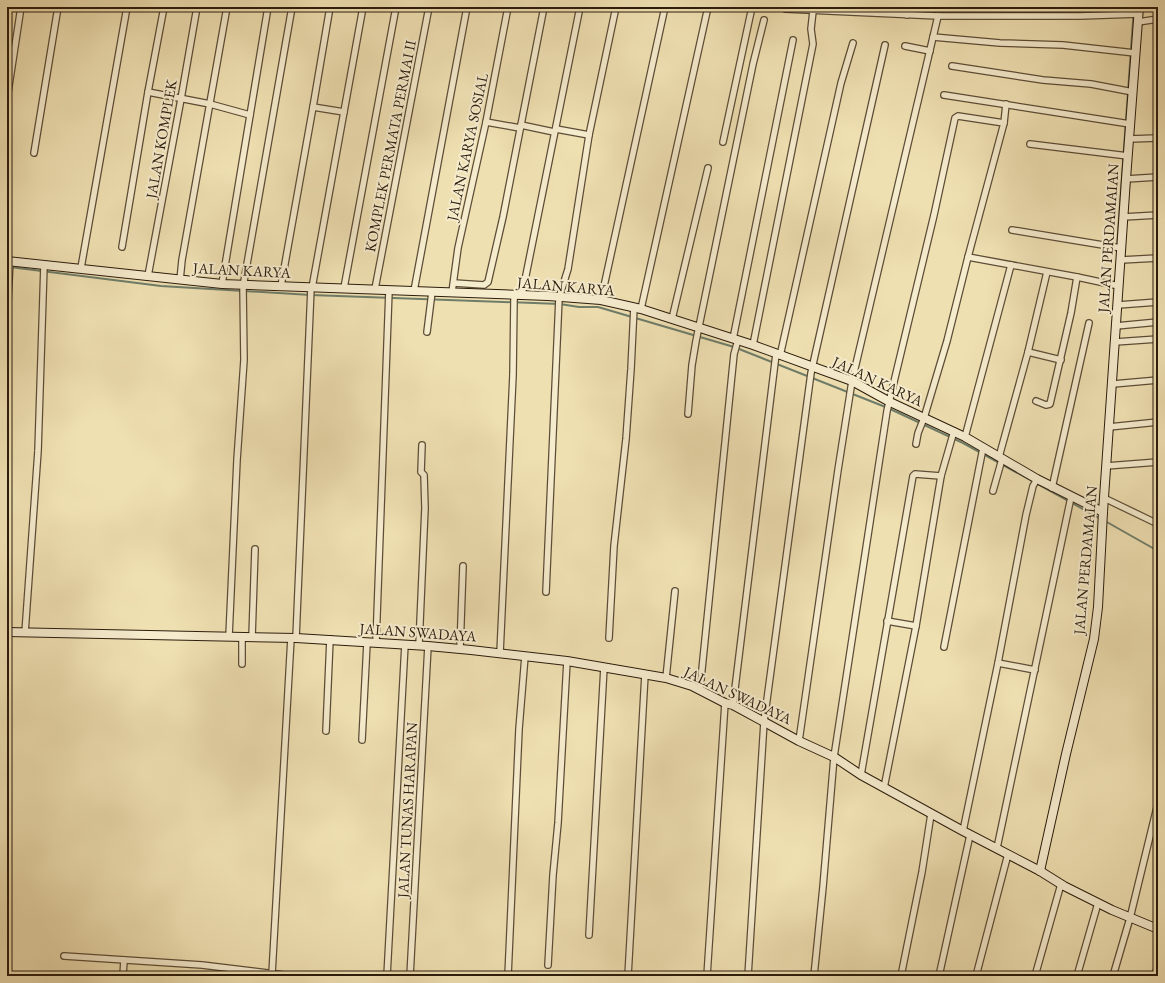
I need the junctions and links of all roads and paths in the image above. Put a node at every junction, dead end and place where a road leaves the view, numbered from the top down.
1 (21, 7) edge
2 (58, 7) edge
3 (127, 7) edge
4 (164, 7) edge
5 (197, 7) edge
6 (227, 7) edge
7 (268, 7) edge
8 (292, 7) edge
9 (330, 7) edge
10 (363, 7) edge
11 (396, 7) edge
12 (429, 7) edge
13 (467, 7) edge
14 (508, 7) edge
15 (544, 7) edge
16 (580, 7) edge
17 (616, 7) edge
18 (665, 7) edge
19 (708, 7) edge
20 (752, 7) edge
21 (782, 7) edge
22 (908, 7) edge
23 (813, 11) junction
24 (1139, 14) edge
25 (907, 15) junction
26 (938, 16) junction
27 (1158, 19) edge
28 (764, 20) dead end
29 (933, 37) junction
30 (793, 40) dead end
31 (853, 44) dead end
32 (885, 45) dead end
33 (905, 46) dead end
34 (930, 51) junction
35 (1135, 53) junction
36 (952, 66) dead end
37 (148, 92) junction
38 (1130, 92) junction
39 (944, 95) dead end
40 (7, 99) edge
41 (181, 99) junction
42 (210, 104) junction
43 (1006, 104) junction
44 (313, 107) junction
45 (344, 112) junction
46 (250, 114) junction
47 (486, 122) junction
48 (1004, 123) junction
49 (1130, 124) junction
50 (521, 126) junction
51 (555, 130) junction
52 (589, 135) junction
53 (1158, 138) edge
54 (1130, 139) junction
55 (723, 142) dead end
56 (1030, 144) dead end
57 (34, 153) dead end
58 (1128, 156) junction
59 (708, 168) dead end
60 (1158, 177) edge
61 (1126, 179) junction
62 (1158, 215) edge
63 (1123, 217) junction
64 (1012, 230) dead end
65 (122, 247) dead end
66 (1121, 248) junction
67 (968, 257) junction
68 (1158, 258) edge
69 (1120, 260) junction
70 (9, 262) edge
71 (1011, 265) junction
72 (44, 267) junction
73 (81, 268) junction
74 (1047, 272) junction
75 (148, 276) junction
76 (1078, 277) junction
77 (180, 280) junction
78 (454, 283) junction
79 (222, 284) junction
80 (243, 286) junction
81 (281, 286) junction
82 (1119, 286) junction
83 (344, 288) junction
84 (311, 289) junction
85 (374, 289) junction
86 (389, 291) junction
87 (414, 291) junction
88 (452, 292) junction
89 (431, 293) junction
90 (517, 296) junction
91 (601, 300) junction
92 (558, 302) junction
93 (1158, 302) edge
94 (1118, 305) junction
95 (636, 309) junction
96 (672, 319) junction
97 (7, 321) edge
98 (1158, 322) edge
99 (1089, 323) dead end
100 (1116, 326) junction
101 (699, 331) junction
102 (427, 332) dead end
103 (1158, 339) edge
104 (736, 341) junction
105 (1115, 342) junction
106 (753, 345) junction
107 (1028, 352) junction
108 (777, 356) junction
109 (1061, 360) junction
110 (812, 370) junction
111 (1158, 380) edge
112 (852, 384) junction
113 (1113, 384) junction
114 (1036, 401) dead end
115 (888, 406) junction
116 (688, 414) dead end
117 (922, 422) junction
118 (1158, 422) edge
119 (1109, 427) junction
120 (953, 433) junction
121 (965, 437) junction
122 (916, 444) dead end
123 (422, 445) dead end
124 (982, 451) junction
125 (1000, 458) junction
126 (1158, 462) edge
127 (1106, 466) junction
128 (941, 476) junction
129 (1035, 482) junction
130 (1052, 488) junction
131 (993, 491) dead end
132 (1104, 498) junction
133 (1070, 501) junction
134 (1102, 512) junction
135 (1158, 524) edge
136 (254, 549) dead end
137 (463, 566) dead end
138 (546, 592) dead end
139 (675, 592) dead end
140 (887, 621) junction
141 (916, 626) junction
142 (7, 632) edge
143 (25, 633) junction
144 (229, 636) junction
145 (242, 636) junction
146 (252, 637) junction
147 (294, 638) junction
148 (609, 638) dead end
149 (330, 639) junction
150 (372, 643) junction
151 (405, 644) junction
152 (419, 645) junction
153 (428, 646) junction
154 (944, 647) dead end
155 (460, 649) junction
156 (500, 653) junction
157 (525, 656) junction
158 (567, 661) junction
159 (998, 663) junction
160 (242, 664) dead end
161 (604, 667) junction
162 (1035, 670) junction
163 (645, 674) junction
164 (666, 678) junction
165 (700, 689) junction
166 (729, 704) junction
167 (764, 722) junction
168 (326, 731) dead end
169 (362, 740) dead end
170 (799, 741) junction
171 (834, 757) junction
172 (861, 775) junction
173 (884, 788) junction
174 (1158, 803) edge
175 (931, 814) junction
176 (967, 833) junction
177 (997, 848) junction
178 (1008, 854) junction
179 (1040, 870) junction
180 (1062, 884) junction
181 (1098, 903) junction
182 (1130, 918) junction
183 (1158, 929) edge
184 (589, 935) dead end
185 (64, 956) dead end
186 (124, 960) junction
187 (548, 964) dead end
188 (1158, 965) edge
189 (272, 974) junction
190 (123, 976) edge
191 (292, 976) edge
192 (387, 976) edge
193 (410, 976) edge
194 (508, 976) edge
195 (628, 976) edge
196 (707, 976) edge
197 (748, 976) edge
198 (814, 976) edge
199 (901, 976) edge
200 (939, 976) edge
201 (976, 976) edge
202 (1035, 976) edge
203 (1077, 976) edge
204 (1113, 976) edge
205 (1155, 976) edge

1 - 40 street
2 - 57 street
3 - 73 street
4 - 37 street
5 - 41 street, JALAN KOMPLEK
6 - 42 street
7 - 46 street
8 - 80 street
9 - 44 street
10 - 45 street
11 - 83 street
12 - 85 street, KOMPLEK PERMATA PERMAI II
13 - 87 street
14 - 47 street, JALAN KARYA SOSIAL
15 - 50 street
16 - 51 street
17 - 52 street
18 - 91 street
19 - 95 street
20 - 55 street
21 - 23 street
22 - 25 street
23 - 25 street
23 - 106 street
24 - 26 street
24 - 27 street
24 - 35 street, JALAN PERDAMAIAN
25 - 26 street
26 - 29 street
28 - 101 street
29 - 34 street
29 - 35 street
30 - 104 street
31 - 108 street
32 - 110 street
33 - 34 street
34 - 112 street
35 - 38 street, JALAN PERDAMAIAN
36 - 38 street
37 - 41 street
37 - 65 street
38 - 49 street, JALAN PERDAMAIAN
39 - 43 street
41 - 42 street
41 - 75 street, JALAN KOMPLEK
42 - 46 street
42 - 77 street
43 - 48 street
43 - 49 street
44 - 45 street
44 - 81 street
45 - 84 street
46 - 79 street
47 - 50 street
47 - 78 street, JALAN KARYA SOSIAL
48 - 67 street
48 - 115 street
49 - 54 street, JALAN PERDAMAIAN
50 - 51 street
50 - 78 street
51 - 52 street
51 - 90 street
52 - 92 street
53 - 54 street
54 - 58 street, JALAN PERDAMAIAN
56 - 58 street
58 - 61 street, JALAN PERDAMAIAN
59 - 96 street
60 - 61 street
61 - 63 street, JALAN PERDAMAIAN
62 - 63 street
63 - 66 street, JALAN PERDAMAIAN
64 - 66 street
66 - 69 street, JALAN PERDAMAIAN
67 - 71 street
67 - 117 street
68 - 69 street
69 - 82 street, JALAN PERDAMAIAN
70 - 72 street, JALAN KARYA
70 - 97 street
71 - 74 street
71 - 121 street
72 - 73 street, JALAN KARYA
72 - 143 street
73 - 75 street, JALAN KARYA
74 - 76 street
74 - 107 street
75 - 77 street, JALAN KARYA
76 - 82 street
76 - 109 street
77 - 79 street, JALAN KARYA
78 - 88 street, JALAN KARYA SOSIAL
79 - 80 street, JALAN KARYA
80 - 81 street, JALAN KARYA
80 - 144 street
81 - 84 street, JALAN KARYA
82 - 94 street, JALAN PERDAMAIAN
83 - 84 street, JALAN KARYA
83 - 85 street, JALAN KARYA
84 - 147 street
85 - 86 street, JALAN KARYA
86 - 87 street, JALAN KARYA
86 - 150 street
87 - 89 street, JALAN KARYA
88 - 89 street, JALAN KARYA
88 - 90 street, JALAN KARYA
89 - 102 street
90 - 92 street, JALAN KARYA
90 - 156 street
91 - 92 street, JALAN KARYA
91 - 95 street, JALAN KARYA
92 - 138 street
93 - 94 street
94 - 100 street, JALAN PERDAMAIAN
95 - 96 street, JALAN KARYA
95 - 148 street
96 - 101 street, JALAN KARYA
98 - 100 street
99 - 130 street
100 - 105 street, JALAN PERDAMAIAN
101 - 104 street, JALAN KARYA
101 - 116 street
103 - 105 street
104 - 106 street, JALAN KARYA
104 - 165 street
105 - 113 street, JALAN PERDAMAIAN
106 - 108 street, JALAN KARYA
107 - 109 street
107 - 125 street
108 - 110 street, JALAN KARYA
108 - 166 street
109 - 114 street
110 - 112 street, JALAN KARYA
110 - 167 street
111 - 113 street
112 - 115 street, JALAN KARYA
112 - 170 street
113 - 119 street, JALAN PERDAMAIAN
115 - 117 street, JALAN KARYA
115 - 171 street
117 - 120 street, JALAN KARYA
117 - 122 street
118 - 119 street
119 - 127 street, JALAN PERDAMAIAN
120 - 121 street, JALAN KARYA
120 - 128 street
121 - 124 street, JALAN KARYA
123 - 152 street
124 - 125 street, JALAN KARYA
124 - 154 street
125 - 129 street, JALAN KARYA
125 - 131 street
126 - 127 street
127 - 132 street, JALAN PERDAMAIAN
128 - 140 street
128 - 141 street
129 - 130 street, JALAN KARYA
129 - 159 street
130 - 133 street, JALAN KARYA
132 - 134 street, JALAN PERDAMAIAN
132 - 135 street
133 - 134 street, JALAN KARYA
133 - 162 street
134 - 179 street, JALAN PERDAMAIAN
136 - 146 street
137 - 155 street
139 - 164 street
140 - 141 street
140 - 172 street
141 - 173 street
142 - 143 street, JALAN SWADAYA
143 - 144 street, JALAN SWADAYA
144 - 145 street, JALAN SWADAYA
145 - 146 street, JALAN SWADAYA
145 - 160 street
146 - 147 street, JALAN SWADAYA
147 - 149 street, JALAN SWADAYA
147 - 189 street
149 - 150 street, JALAN SWADAYA
149 - 168 street
150 - 151 street, JALAN SWADAYA
150 - 169 street
151 - 152 street, JALAN SWADAYA
151 - 192 street
152 - 153 street, JALAN SWADAYA
153 - 155 street, JALAN SWADAYA
153 - 193 street, JALAN TUNAS HARAPAN
155 - 156 street, JALAN SWADAYA
156 - 157 street, JALAN SWADAYA
157 - 158 street, JALAN SWADAYA
157 - 194 street
158 - 161 street, JALAN SWADAYA
158 - 187 street
159 - 162 street
159 - 176 street
161 - 163 street, JALAN SWADAYA
161 - 184 street
162 - 177 street
163 - 164 street, JALAN SWADAYA
163 - 195 street
164 - 165 street, JALAN SWADAYA
165 - 166 street, JALAN SWADAYA
166 - 167 street, JALAN SWADAYA
166 - 196 street
167 - 170 street, JALAN SWADAYA
167 - 197 street
170 - 171 street, JALAN SWADAYA
171 - 172 street, JALAN SWADAYA
171 - 198 street
172 - 173 street, JALAN SWADAYA
173 - 175 street, JALAN SWADAYA
174 - 182 street
175 - 176 street, JALAN SWADAYA
175 - 199 street
176 - 177 street, JALAN SWADAYA
176 - 200 street
177 - 178 street, JALAN SWADAYA
178 - 179 street, JALAN SWADAYA
178 - 201 street
179 - 180 street
180 - 181 street
180 - 202 street
181 - 182 street
181 - 203 street
182 - 183 street
182 - 204 street
185 - 186 street
186 - 189 street
186 - 190 street
188 - 205 street
189 - 191 street

